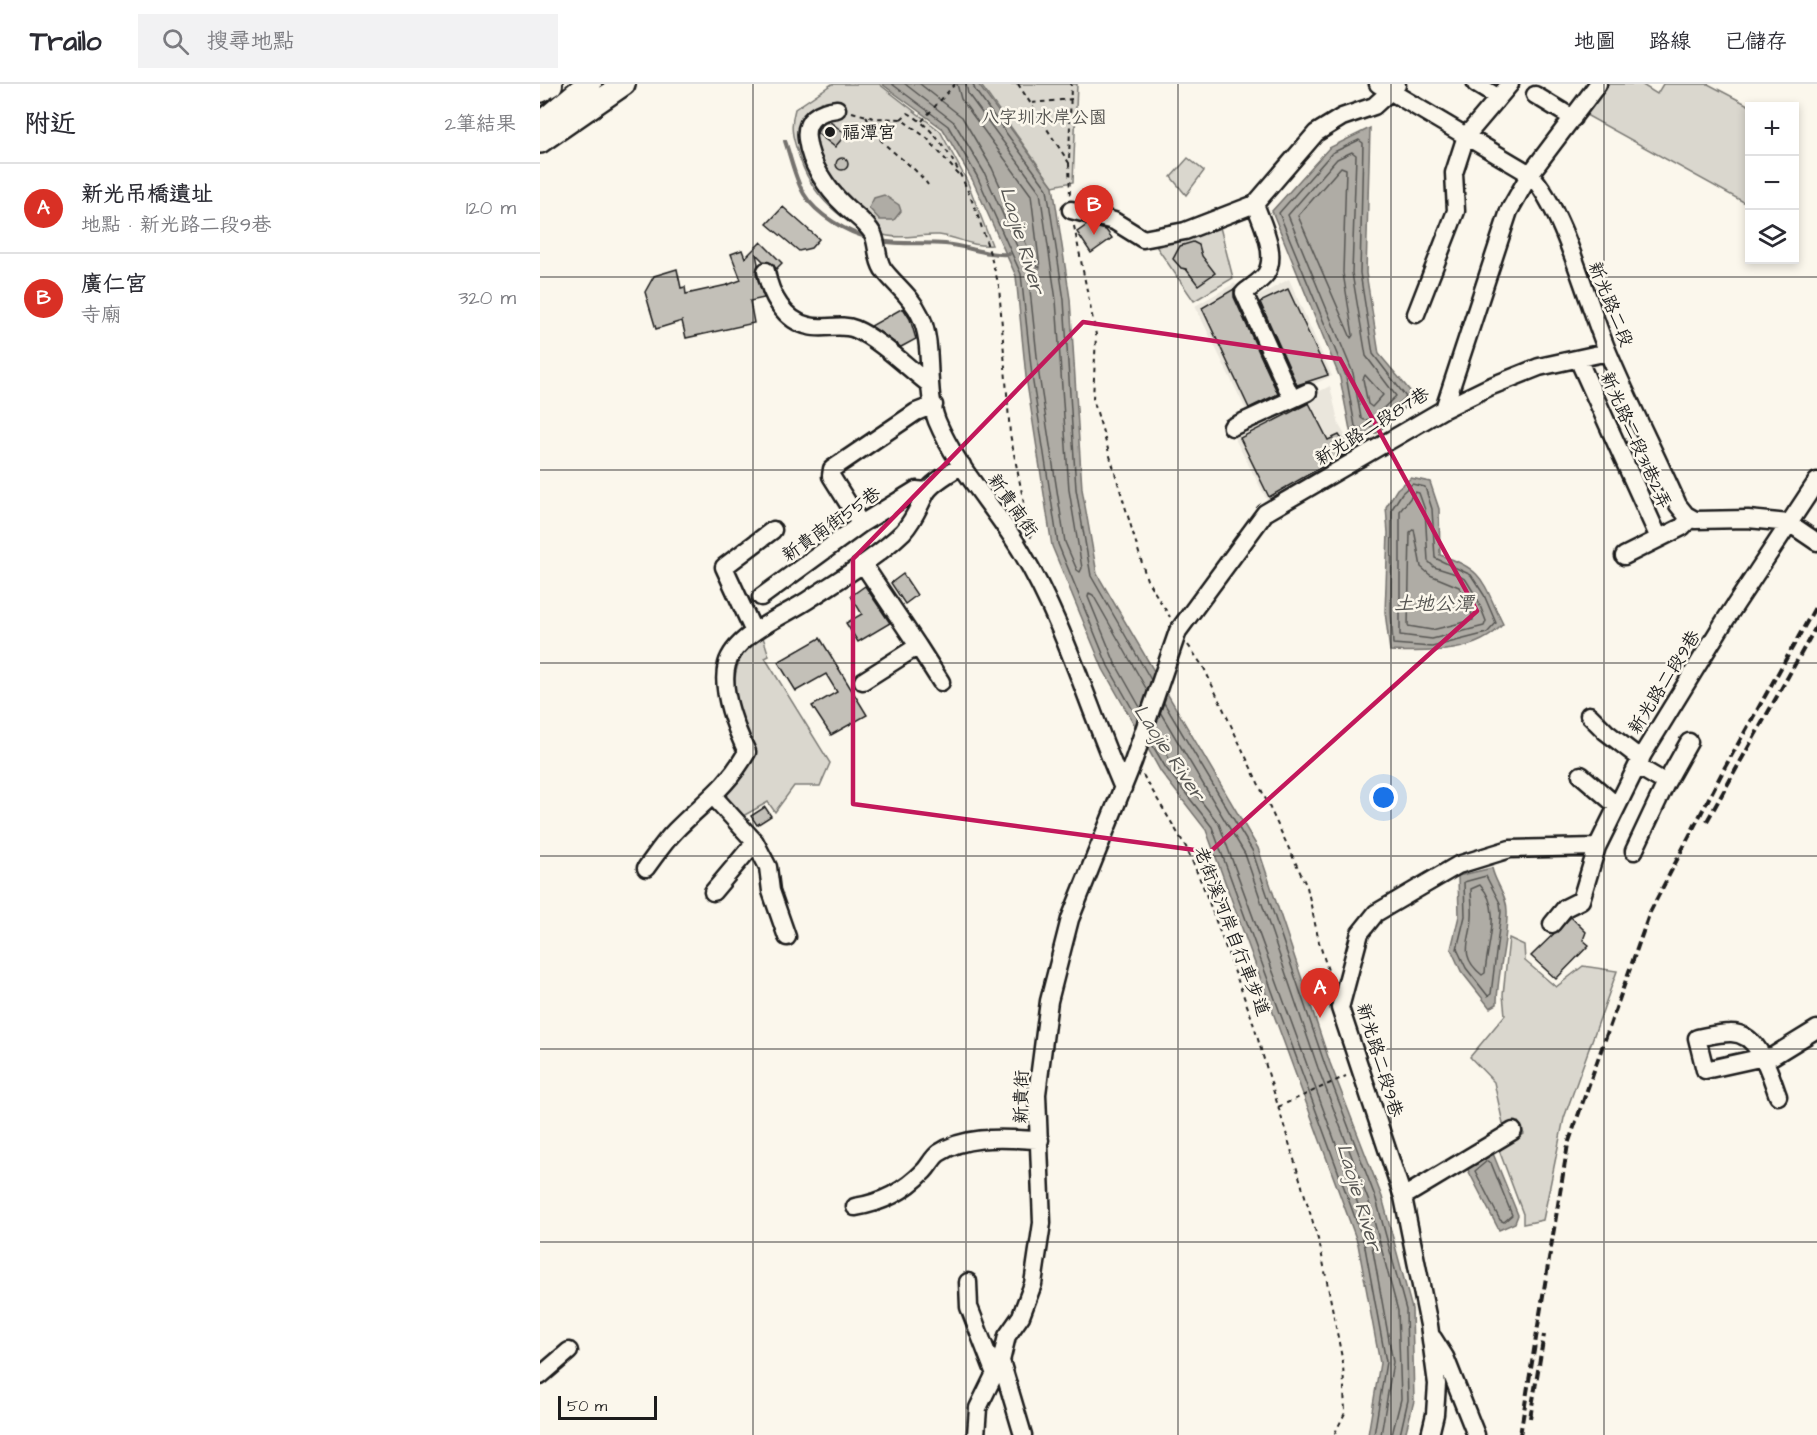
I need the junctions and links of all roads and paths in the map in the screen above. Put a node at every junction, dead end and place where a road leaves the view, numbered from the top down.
1 (550, 84) edge
2 (587, 84) edge
3 (624, 84) edge
4 (955, 84) edge
5 (1071, 84) edge
6 (1476, 84) edge
7 (1510, 84) edge
8 (1598, 84) edge
9 (1018, 85) edge
10 (1388, 86) edge
11 (540, 90) edge
12 (1494, 95) dead end
13 (1535, 95) dead end
14 (1072, 99) junction
15 (1032, 103) junction
16 (540, 109) edge
17 (837, 110) joint
18 (579, 113) junction
19 (866, 116) junction
20 (1572, 118) junction
21 (901, 119) junction
22 (922, 121) junction
23 (540, 125) edge
24 (540, 130) edge
25 (1466, 136) junction
26 (540, 142) edge
27 (1068, 164) junction
28 (1530, 174) junction
29 (962, 178) junction
30 (928, 185) dead end
31 (1255, 204) junction
32 (1071, 210) joint
33 (766, 271) dead end
34 (1416, 314) dead end
35 (1608, 352) junction
36 (1578, 358) junction
37 (929, 384) junction
38 (1308, 392) dead end
39 (1292, 399) junction
40 (934, 405) junction
41 (1444, 409) junction
42 (1232, 427) dead end
43 (962, 465) junction
44 (1817, 481) edge
45 (927, 491) junction
46 (1690, 518) junction
47 (1789, 523) junction
48 (861, 524) junction
49 (773, 530) dead end
50 (1659, 538) junction
51 (1032, 542) dead end
52 (1817, 542) edge
53 (1624, 556) dead end
54 (863, 564) junction
55 (761, 597) dead end
56 (754, 632) junction
57 (918, 646) junction
58 (863, 681) dead end
59 (941, 682) dead end
60 (1589, 715) dead end
61 (1689, 742) dead end
62 (1639, 763) junction
63 (1138, 768) junction
64 (1581, 775) dead end
65 (1666, 783) junction
66 (1123, 788) junction
67 (714, 797) junction
68 (1617, 806) junction
69 (755, 842) junction
70 (1597, 847) junction
71 (1634, 851) dead end
72 (646, 868) dead end
73 (713, 892) dead end
74 (1552, 924) dead end
75 (787, 937) dead end
76 (1817, 1029) edge
77 (1350, 1074) dead end
78 (1778, 1096) dead end
79 (1278, 1107) junction
80 (1513, 1131) dead end
81 (1040, 1140) junction
82 (1403, 1197) junction
83 (855, 1206) dead end
84 (969, 1282) dead end
85 (1430, 1335) junction
86 (569, 1351) dead end
87 (998, 1367) junction
88 (540, 1376) edge
89 (976, 1435) edge
90 (1023, 1435) edge
91 (1334, 1435) edge
92 (1430, 1435) edge
93 (1476, 1435) edge

1 - 11 highway
2 - 16 highway
2 - 23 highway
3 - 18 main road
4 - 22 path
5 - 14 path
6 - 12 street
7 - 25 street
8 - 20 street, 新光路二段87巷
9 - 15 path
10 - 25 street, 新光路二段
10 - 31 street
13 - 20 street
14 - 15 path
14 - 27 path
15 - 27 path
17 - 19 path
17 - 37 street, 新貴南街
18 - 24 street
18 - 26 main road
19 - 21 path
19 - 30 path
20 - 28 street, 新光路二段87巷
21 - 22 path
21 - 29 path
22 - 29 path
25 - 28 street, 新光路二段
25 - 34 street
27 - 32 path
28 - 35 street, 新光路二段
28 - 41 street, 新光路二段87巷
29 - 51 path
31 - 32 street
31 - 39 street
33 - 37 street
35 - 36 street
35 - 46 street, 新光路二段
36 - 41 street
36 - 50 street, 新光路二段31巷2弄
37 - 40 street, 新貴南街
38 - 39 street
39 - 42 street
40 - 43 street, 新貴南街
40 - 48 street
41 - 63 street, 新光路二段87巷
43 - 45 street
43 - 66 street, 新貴南街
44 - 47 street, 新光路二段9巷
45 - 48 street, 新貴南街55巷
45 - 54 street
46 - 47 street
46 - 50 street
47 - 52 street
47 - 62 street, 新光路二段9巷
48 - 55 street, 新貴南街55巷
49 - 56 street
50 - 53 street
54 - 56 street
54 - 57 street
56 - 67 street
57 - 58 street
57 - 59 street
60 - 62 street
61 - 65 street
62 - 65 street
62 - 68 street, 新光路二段9巷
63 - 66 street, 新貴街
63 - 79 path, 老街溪河岸自行車步道
64 - 68 street
65 - 71 street
66 - 81 street, 新貴街
67 - 69 street
67 - 72 street
68 - 70 street, 新光路二段9巷
69 - 73 street
69 - 75 street
70 - 74 street
70 - 82 street, 新光路二段9巷
76 - 78 street
77 - 79 path
79 - 91 path, 老街溪河岸自行車步道
80 - 82 street
81 - 83 street
81 - 87 street, 新貴街
82 - 85 street, 新光路二段9巷
84 - 87 street
85 - 92 street, 新光路二段9巷
85 - 93 street
86 - 88 street
87 - 89 street, 新貴街
87 - 90 street

